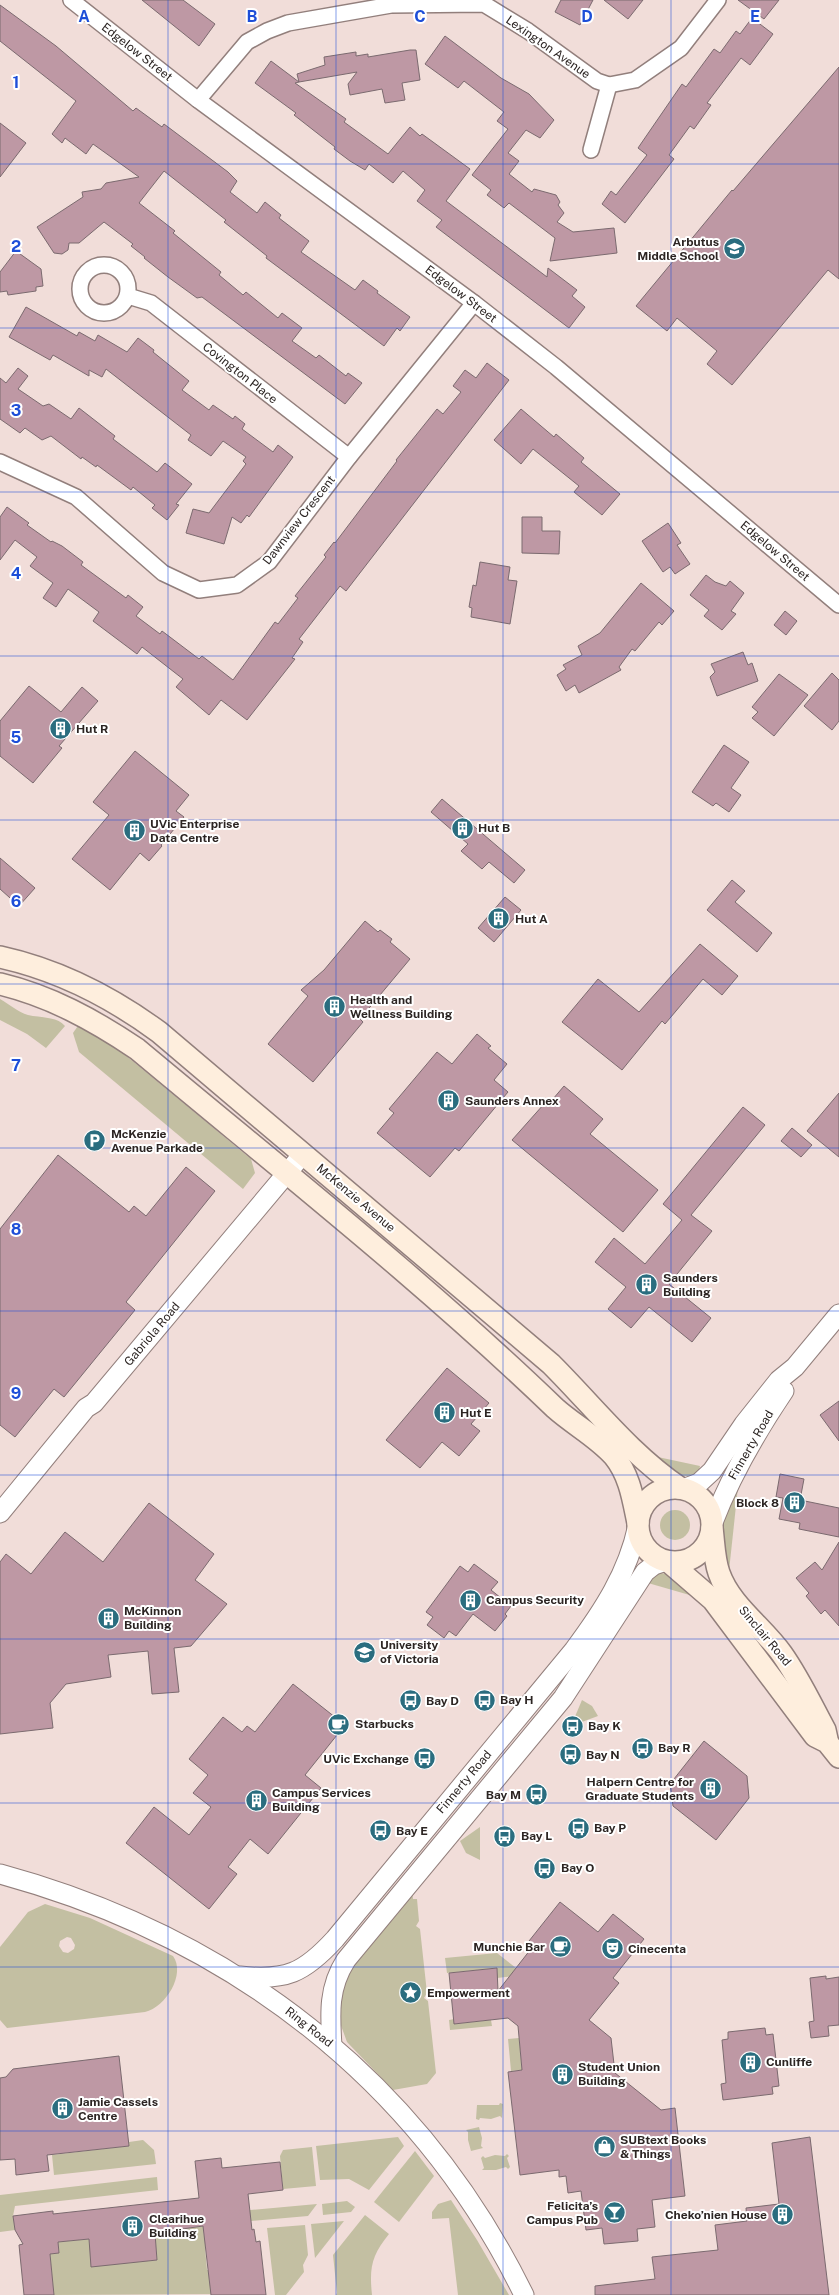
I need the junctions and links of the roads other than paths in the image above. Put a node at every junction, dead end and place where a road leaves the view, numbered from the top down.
1 (718, 0) edge
2 (73, 1) edge
3 (390, 2) edge
4 (608, 85) junction
5 (198, 100) junction
6 (591, 150) dead end
7 (128, 296) dead end
8 (474, 303) junction
9 (348, 457) junction
10 (0, 462) edge
11 (839, 605) edge
12 (0, 957) edge
13 (0, 984) edge
14 (304, 1154) junction
15 (288, 1175) junction
16 (839, 1314) edge
17 (795, 1367) junction
18 (682, 1488) junction
19 (0, 1513) edge
20 (638, 1524) junction
21 (712, 1526) junction
22 (668, 1561) junction
23 (833, 1750) edge
24 (0, 1874) edge
25 (239, 1976) junction
26 (332, 2046) junction
27 (524, 2295) edge

1 - 4 street
2 - 5 street, Edgelow Street
3 - 4 street, Lexington Avenue
3 - 5 street, Lexington Avenue
4 - 6 street
5 - 8 street, Edgelow Street
7 - 9 street, Covington Place
8 - 9 street, Dawnview Crescent
8 - 11 street, Edgelow Street
9 - 10 street, Dawnview Crescent
12 - 14 main road, McKenzie Avenue
13 - 15 main road, McKenzie Avenue
14 - 15 street, Gabriola Road
14 - 18 main road, McKenzie Avenue
15 - 19 street, Gabriola Road
15 - 20 main road, McKenzie Avenue
16 - 17 street, Finnerty Road
17 - 18 street, Finnerty Road
17 - 21 street, Finnerty Road
18 - 20 main road
18 - 21 main road
20 - 22 main road
20 - 25 street, Finnerty Road
21 - 22 main road
21 - 23 main road, Sinclair Road
22 - 23 main road, Sinclair Road
22 - 26 street, Finnerty Road
24 - 25 street, Ring Road
25 - 26 street, Ring Road
26 - 27 street, Ring Road

